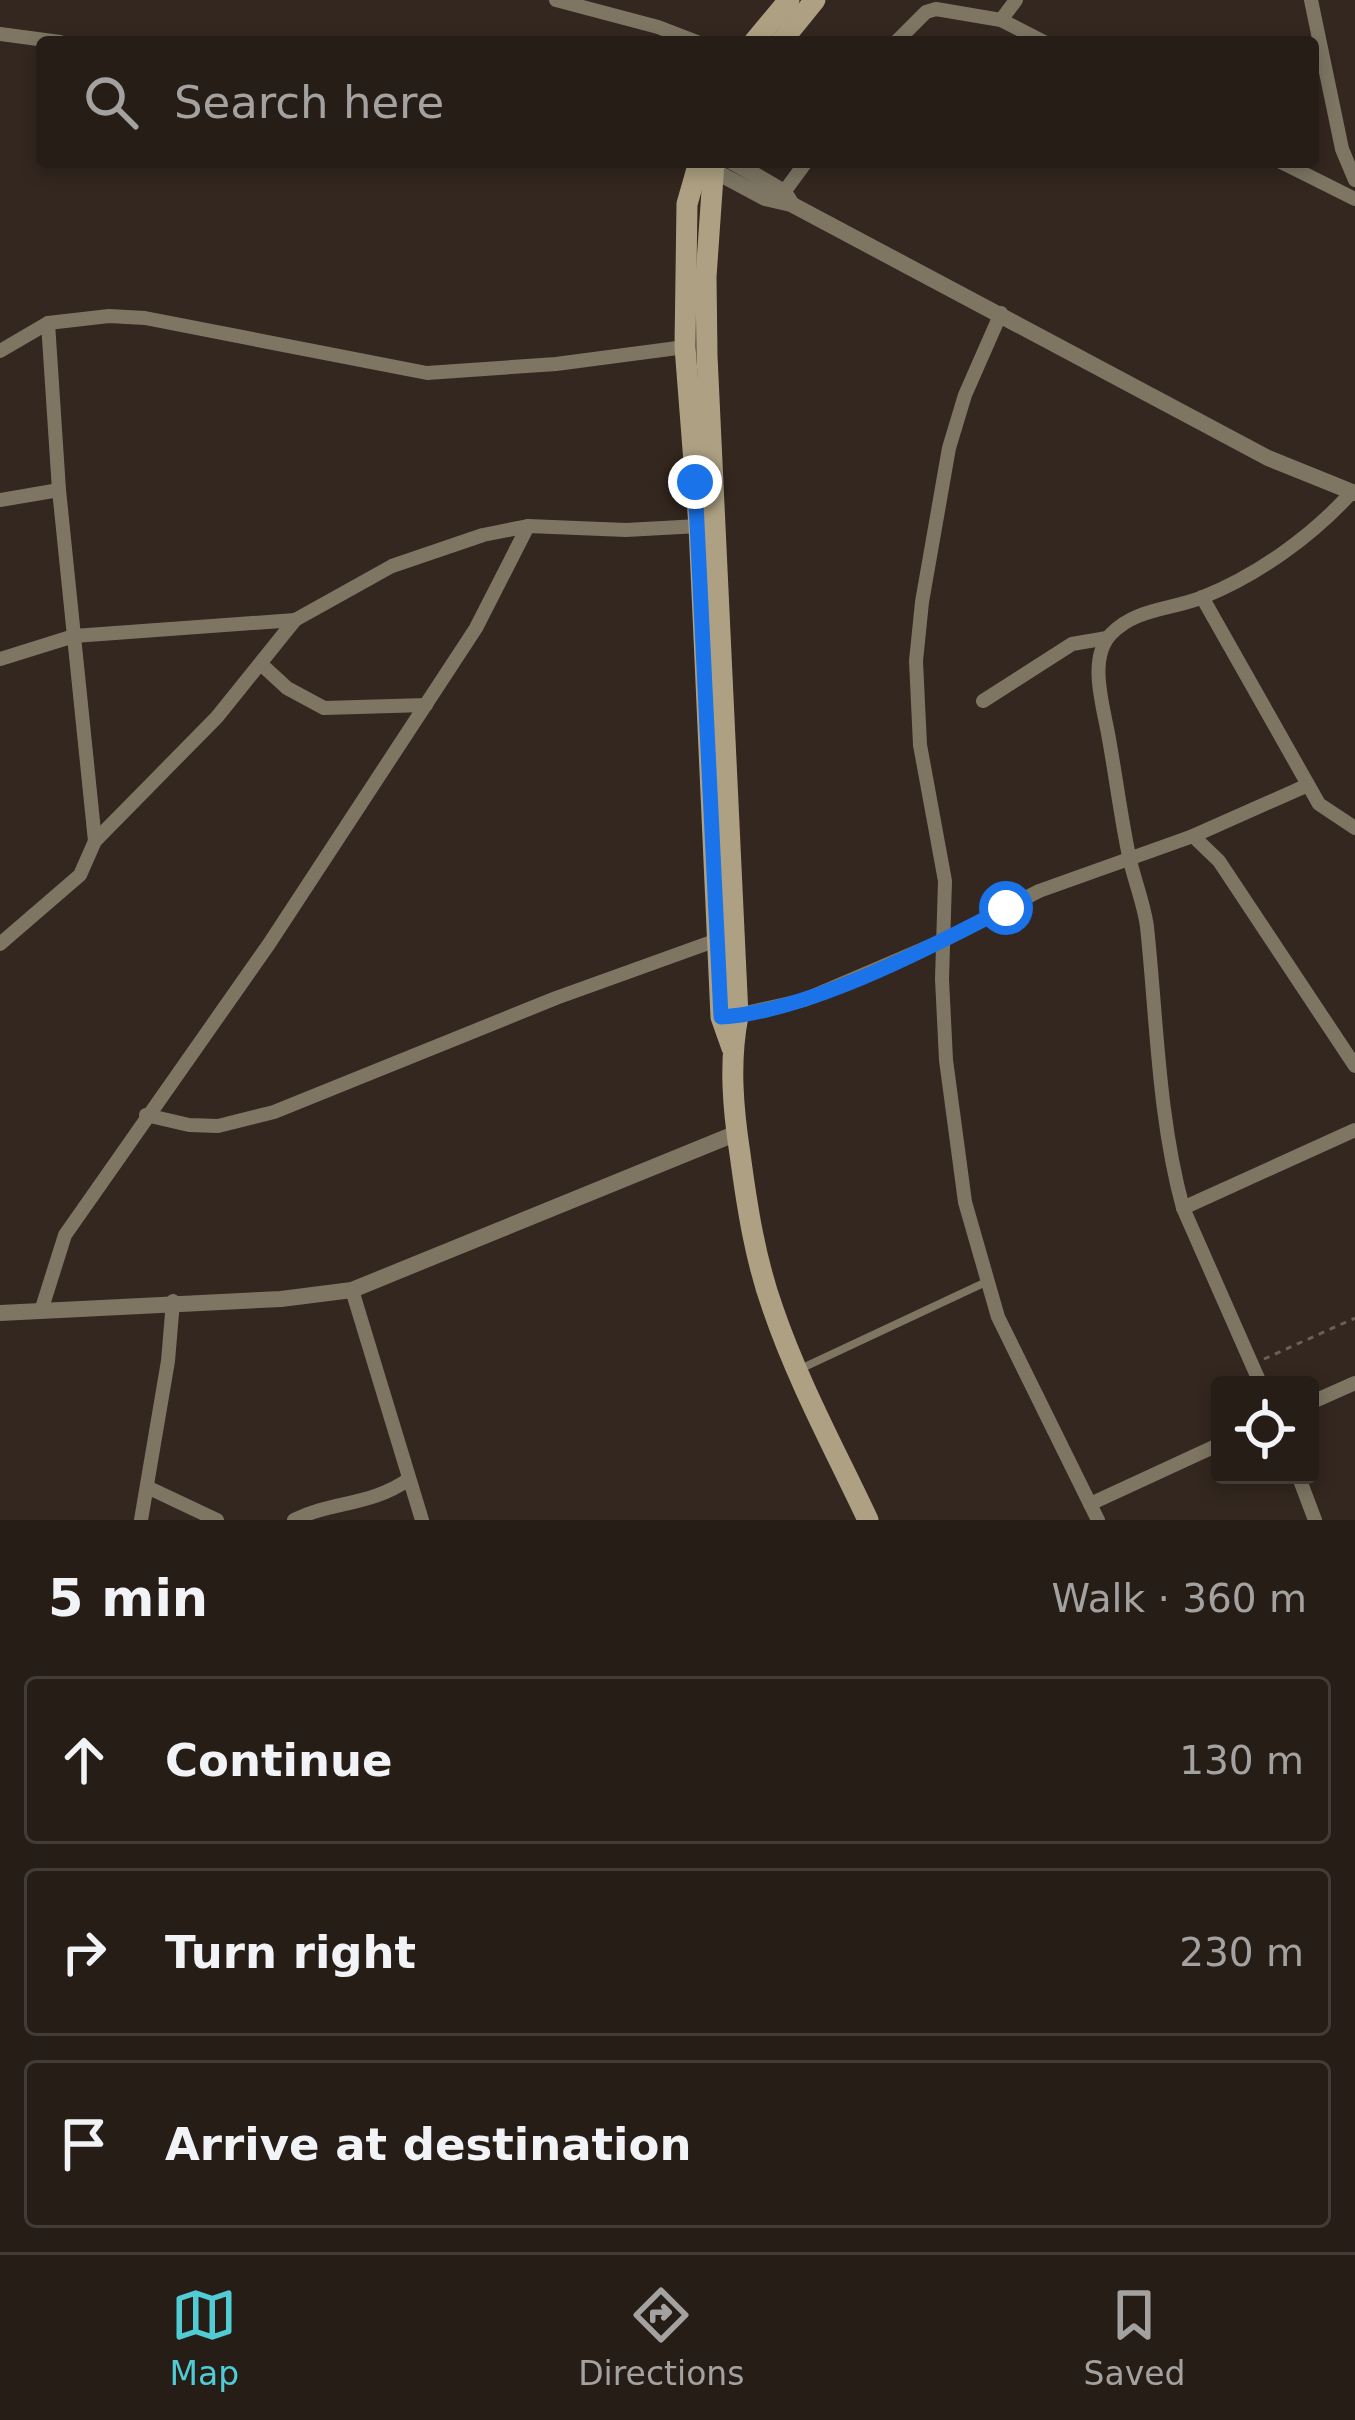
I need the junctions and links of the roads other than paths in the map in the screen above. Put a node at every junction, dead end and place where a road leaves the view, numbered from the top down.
1 (556, 0) edge
2 (789, 0) edge
3 (815, 0) edge
4 (1016, 0) edge
5 (1311, 0) edge
6 (1001, 20) junction
7 (0, 34) edge
8 (681, 36) edge
9 (759, 36) edge
10 (787, 36) edge
11 (902, 36) edge
12 (1032, 36) edge
13 (1319, 36) edge
14 (1319, 38) edge
15 (36, 39) edge
16 (706, 168) edge
17 (709, 168) edge
18 (717, 168) edge
19 (803, 168) edge
20 (1294, 168) edge
21 (1355, 180) edge
22 (788, 198) junction
23 (1355, 199) edge
24 (1001, 313) junction
25 (48, 323) junction
26 (685, 347) junction
27 (0, 351) edge
28 (58, 490) junction
29 (1353, 493) edge
30 (0, 500) edge
31 (528, 526) junction
32 (699, 526) junction
33 (1202, 598) junction
34 (295, 620) junction
35 (74, 636) junction
36 (1107, 638) junction
37 (0, 659) edge
38 (262, 665) junction
39 (983, 700) dead end
40 (426, 705) junction
41 (1307, 785) junction
42 (1355, 828) edge
43 (1193, 836) junction
44 (95, 841) junction
45 (1129, 856) junction
46 (717, 940) junction
47 (942, 941) junction
48 (0, 944) edge
49 (729, 1017) junction
50 (1355, 1066) edge
51 (146, 1114) junction
52 (1355, 1130) edge
53 (736, 1133) junction
54 (1183, 1208) junction
55 (986, 1282) junction
56 (352, 1290) junction
57 (173, 1301) junction
58 (42, 1308) junction
59 (0, 1312) edge
60 (796, 1370) junction
61 (1256, 1376) edge
62 (1355, 1383) edge
63 (1319, 1399) edge
64 (1211, 1448) edge
65 (409, 1479) junction
66 (1301, 1484) edge
67 (147, 1487) junction
68 (1090, 1504) junction
69 (141, 1520) edge
70 (217, 1520) edge
71 (295, 1520) edge
72 (422, 1520) edge
73 (868, 1520) edge
74 (1098, 1520) edge
75 (1315, 1520) edge

1 - 8 street
2 - 9 main road
3 - 10 main road
4 - 6 street
5 - 13 street
6 - 11 street
6 - 12 street
7 - 15 street
14 - 21 street
16 - 26 main road
17 - 49 main road
18 - 22 street
19 - 22 street
20 - 23 street
22 - 24 street
24 - 29 street
24 - 47 street
25 - 26 street
25 - 27 street
25 - 28 street
26 - 32 main road
28 - 30 street
28 - 35 street
29 - 33 street
31 - 32 street
31 - 34 street
31 - 40 street
32 - 46 main road
33 - 36 street
33 - 41 street
34 - 35 street
34 - 38 street
35 - 37 street
35 - 44 street
36 - 39 street
36 - 45 street
38 - 40 street
38 - 44 street
40 - 51 street
41 - 42 street
41 - 43 street
43 - 45 street
43 - 50 street
44 - 48 street
45 - 47 street
45 - 54 street
46 - 49 main road
46 - 51 street
47 - 49 street
47 - 55 street
49 - 53 main road
51 - 58 street
52 - 54 street
53 - 56 street
53 - 60 main road
54 - 61 street
55 - 60 lane
55 - 68 street
56 - 57 street
56 - 65 street
57 - 58 street
57 - 67 street
58 - 59 street
60 - 73 main road
62 - 63 street
64 - 68 street
65 - 71 street
65 - 72 street
66 - 75 street
67 - 69 street
67 - 70 street
68 - 74 street

